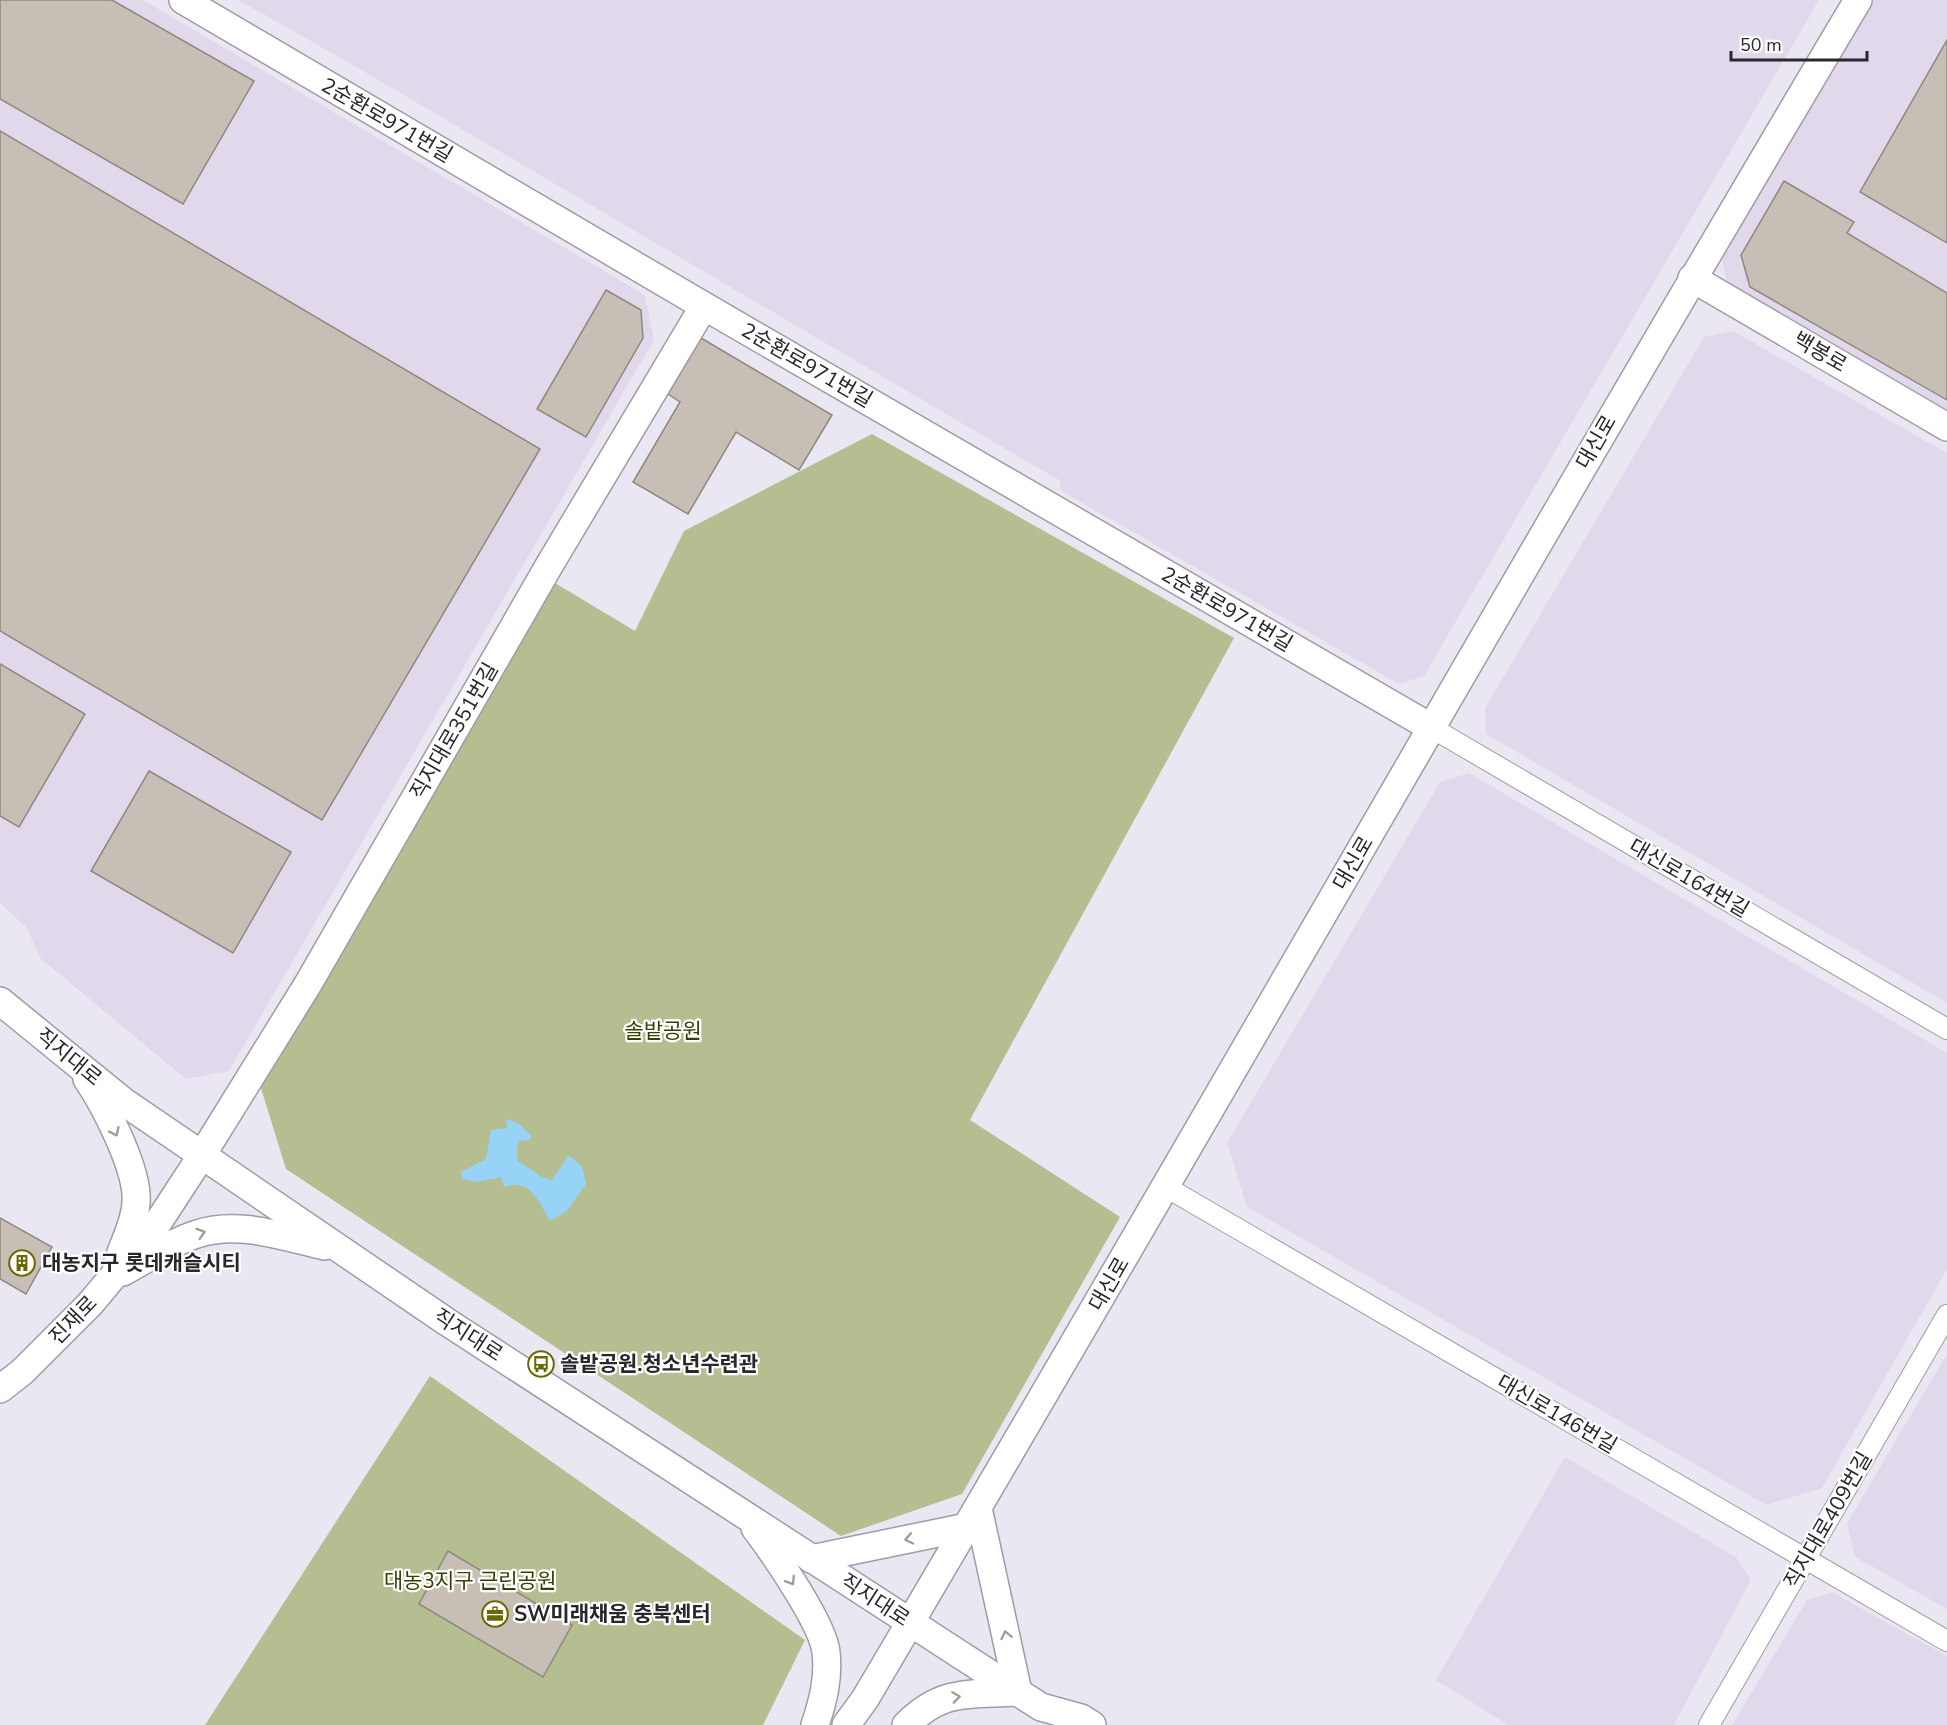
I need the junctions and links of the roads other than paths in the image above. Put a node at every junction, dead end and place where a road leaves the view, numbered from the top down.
1 (183, 0) edge
2 (1858, 0) edge
3 (1692, 278) junction
4 (704, 306) junction
5 (1947, 426) edge
6 (1432, 728) junction
7 (0, 1001) edge
8 (1947, 1029) edge
9 (76, 1063) junction
10 (202, 1155) junction
11 (1166, 1187) junction
12 (340, 1249) junction
13 (111, 1278) junction
14 (1947, 1315) edge
15 (0, 1389) edge
16 (746, 1516) junction
17 (972, 1517) junction
18 (811, 1558) junction
19 (1806, 1559) junction
20 (910, 1623) junction
21 (1947, 1641) edge
22 (1018, 1692) junction
23 (1043, 1716) edge
24 (910, 1723) edge
25 (815, 1725) edge
26 (846, 1725) edge
27 (1092, 1725) edge
28 (1709, 1725) edge

1 - 4 street, 2순환로971번길
2 - 3 street, 대신로
3 - 5 street, 백봉로
3 - 6 street, 대신로
4 - 6 street, 2순환로971번길
4 - 10 street, 직지대로351번길
6 - 8 street, 대신로164번길
6 - 11 street, 대신로
7 - 9 street, 직지대로
9 - 10 street, 직지대로
9 -> 13 street
10 - 12 street, 직지대로
10 - 13 street, 진재로
11 - 17 street, 대신로
11 - 19 street, 대신로146번길
13 -> 12 street
12 - 16 street, 직지대로
13 - 15 street, 진재로
14 - 19 street, 직지대로409번길
16 - 18 street, 직지대로
16 -> 25 street
17 -> 18 street
17 - 20 street, 대신로
22 -> 17 street
18 - 20 street, 직지대로
19 - 21 street, 대신로146번길
19 - 28 street, 직지대로409번길
20 - 22 street, 직지대로
20 - 26 street, 대신로
22 - 23 street, 직지대로
24 -> 22 street
23 - 27 street, 직지대로

